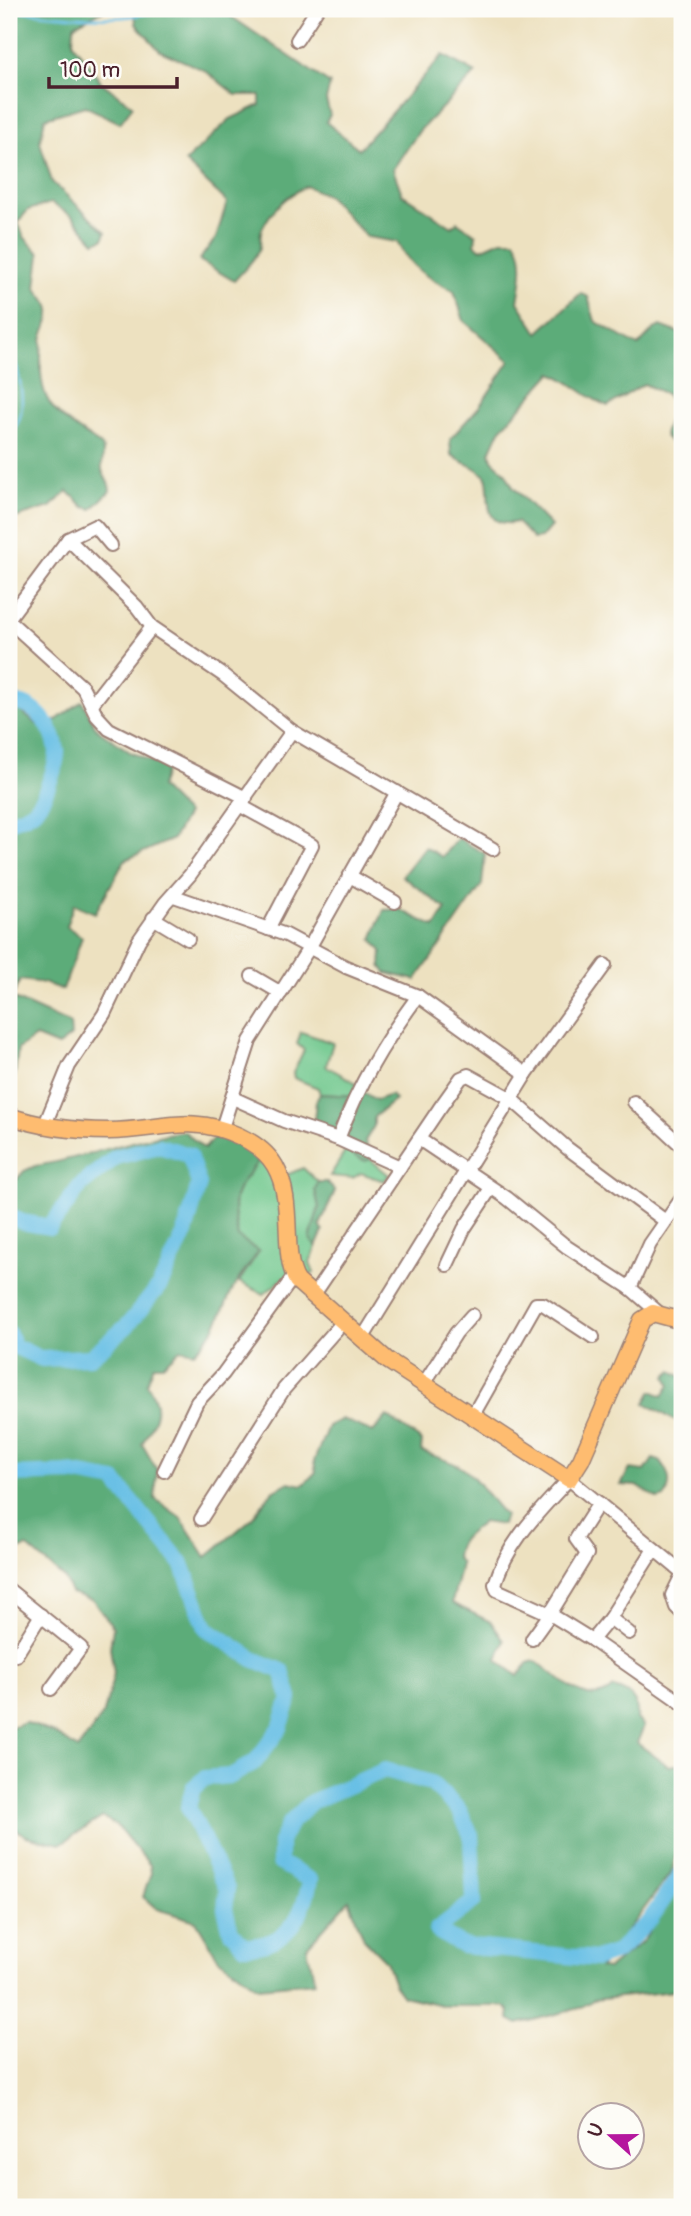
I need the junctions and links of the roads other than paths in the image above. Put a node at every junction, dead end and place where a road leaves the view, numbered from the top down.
1 (317, 9) edge
2 (297, 40) dead end
3 (68, 539) junction
4 (111, 545) dead end
5 (9, 620) edge
6 (152, 627) junction
7 (92, 704) junction
8 (292, 731) junction
9 (397, 792) junction
10 (244, 802) junction
11 (493, 849) dead end
12 (350, 876) junction
13 (174, 896) junction
14 (396, 902) dead end
15 (153, 918) junction
16 (268, 929) junction
17 (188, 939) dead end
18 (309, 948) junction
19 (605, 965) dead end
20 (253, 976) dead end
21 (281, 993) junction
22 (418, 996) junction
23 (526, 1074) junction
24 (233, 1098) junction
25 (510, 1098) junction
26 (634, 1102) dead end
27 (9, 1116) edge
28 (44, 1127) junction
29 (222, 1128) junction
30 (338, 1139) junction
31 (419, 1139) junction
32 (682, 1146) edge
33 (400, 1167) junction
34 (465, 1170) junction
35 (491, 1188) junction
36 (682, 1198) edge
37 (664, 1220) junction
38 (447, 1265) dead end
39 (294, 1276) junction
40 (630, 1288) junction
41 (313, 1296) junction
42 (659, 1313) junction
43 (472, 1315) dead end
44 (682, 1321) edge
45 (342, 1323) junction
46 (593, 1338) dead end
47 (362, 1339) junction
48 (425, 1382) junction
49 (473, 1415) junction
50 (164, 1471) dead end
51 (569, 1479) junction
52 (599, 1503) junction
53 (201, 1519) dead end
54 (654, 1549) junction
55 (682, 1574) edge
56 (9, 1590) edge
57 (682, 1613) edge
58 (550, 1614) junction
59 (41, 1615) junction
60 (610, 1618) junction
61 (629, 1633) dead end
62 (532, 1639) dead end
63 (592, 1640) junction
64 (16, 1655) dead end
65 (51, 1689) dead end
66 (682, 1703) edge

1 - 2 street
3 - 4 street
3 - 5 street
3 - 6 street
5 - 7 street
6 - 7 street
6 - 8 street
7 - 10 street
8 - 9 street
8 - 10 street
9 - 11 street
9 - 12 street
10 - 13 street
10 - 16 street
12 - 14 street
12 - 18 street
13 - 15 street
13 - 16 street
15 - 17 street
15 - 28 street
16 - 18 street
18 - 21 street
18 - 22 street
19 - 23 street
20 - 21 street
21 - 24 street
22 - 23 street
22 - 30 street
23 - 25 street
24 - 29 street
24 - 30 street
25 - 31 street
25 - 34 street
25 - 37 street
26 - 32 street
27 - 28 main road
28 - 29 main road
29 - 39 main road
30 - 33 street
31 - 33 street
31 - 34 street
33 - 41 street
34 - 35 street
34 - 47 street
35 - 38 street
35 - 40 street
36 - 37 street
37 - 40 street
39 - 41 main road
39 - 50 street
40 - 42 street
41 - 45 main road
42 - 44 main road
42 - 51 main road
43 - 48 street
45 - 47 main road
45 - 53 street
46 - 49 street
47 - 48 main road
48 - 49 main road
49 - 51 main road
51 - 52 street
51 - 58 street
52 - 54 street
52 - 58 street
54 - 55 street
54 - 60 street
55 - 57 street
56 - 59 street
58 - 62 street
58 - 63 street
59 - 64 street
59 - 65 street
60 - 61 street
60 - 63 street
63 - 66 street

